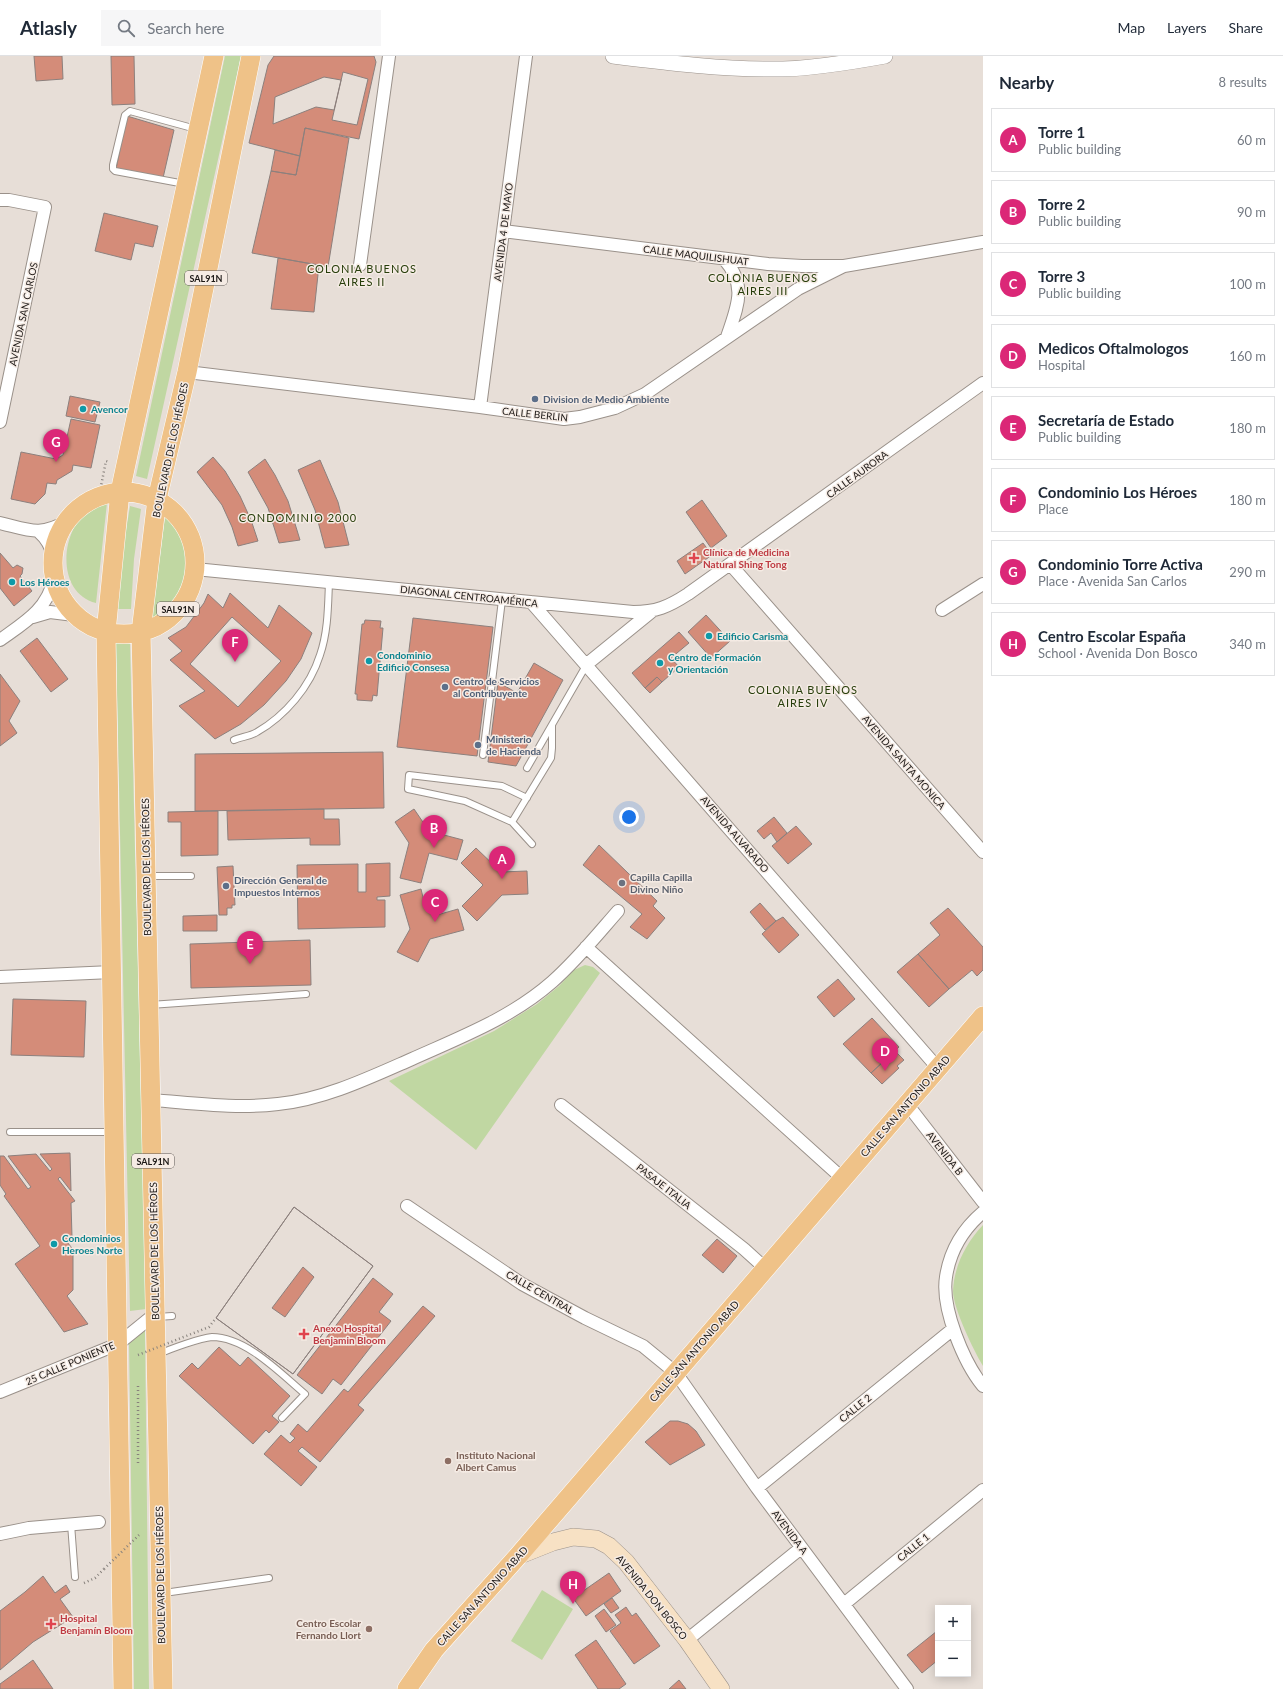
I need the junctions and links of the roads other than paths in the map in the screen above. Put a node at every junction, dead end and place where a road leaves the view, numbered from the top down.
1 (214, 56) edge
2 (251, 56) edge
3 (389, 56) edge
4 (526, 56) edge
5 (613, 56) edge
6 (885, 56) edge
7 (197, 130) junction
8 (186, 184) junction
9 (0, 200) edge
10 (503, 231) junction
11 (983, 242) edge
12 (724, 259) junction
13 (360, 265) dead end
14 (844, 266) junction
15 (727, 337) junction
16 (186, 372) junction
17 (983, 383) edge
18 (480, 407) junction
19 (0, 422) edge
20 (120, 492) junction
21 (157, 499) junction
22 (67, 521) junction
23 (0, 523) edge
24 (39, 532) junction
25 (53, 556) junction
26 (730, 564) junction
27 (195, 569) junction
28 (54, 579) junction
29 (329, 582) junction
30 (983, 585) edge
31 (502, 600) junction
32 (531, 602) junction
33 (942, 610) dead end
34 (651, 612) junction
35 (74, 615) junction
36 (28, 619) junction
37 (106, 632) junction
38 (141, 632) junction
39 (0, 640) edge
40 (587, 664) junction
41 (552, 724) junction
42 (234, 740) dead end
43 (483, 755) dead end
44 (527, 768) dead end
45 (527, 798) junction
46 (512, 822) junction
47 (532, 844) dead end
48 (983, 852) edge
49 (146, 876) junction
50 (191, 876) dead end
51 (618, 911) dead end
52 (586, 947) junction
53 (112, 972) junction
54 (0, 978) edge
55 (306, 994) dead end
56 (149, 1005) junction
57 (983, 1016) edge
58 (937, 1068) junction
59 (152, 1100) junction
60 (907, 1104) junction
61 (561, 1105) dead end
62 (10, 1132) dead end
63 (114, 1132) junction
64 (842, 1178) junction
65 (983, 1202) edge
66 (406, 1206) dead end
67 (983, 1212) edge
68 (765, 1268) junction
69 (161, 1316) junction
70 (953, 1329) junction
71 (118, 1344) junction
72 (156, 1355) junction
73 (676, 1373) junction
74 (983, 1386) edge
75 (0, 1392) edge
76 (282, 1418) dead end
77 (757, 1488) junction
78 (983, 1490) edge
79 (99, 1522) dead end
80 (71, 1524) junction
81 (0, 1534) edge
82 (801, 1548) junction
83 (518, 1556) junction
84 (75, 1577) dead end
85 (270, 1578) dead end
86 (161, 1593) junction
87 (844, 1604) junction
88 (687, 1640) junction
89 (123, 1689) edge
90 (163, 1689) edge
91 (407, 1689) edge
92 (721, 1689) edge
93 (907, 1689) edge

1 - 7 main road
2 - 16 main road, BOULEVARD DE LOS HÉROES / SAL91N
3 - 13 street
4 - 10 street, AVENIDA 4 DE MAYO
5 - 6 street
7 - 8 main road
7 - 8 lane
8 - 20 main road
9 - 19 street, AVENIDA SAN CARLOS
10 - 12 street, CALLE MAQUILISHUAT
10 - 18 street, AVENIDA 4 DE MAYO
11 - 14 street, CALLE MAQUILISHUAT
12 - 14 street, CALLE MAQUILISHUAT
12 - 15 street
14 - 15 street, CALLE BERLIN
15 - 18 street, CALLE BERLIN
16 - 18 street, CALLE BERLIN
16 - 21 main road, BOULEVARD DE LOS HÉROES / SAL91N
17 - 26 street, CALLE AURORA
20 - 21 main road, SAL91N
20 - 22 main road, SAL91N
20 - 37 main road
21 - 27 main road, SAL91N
21 - 38 main road, BOULEVARD DE LOS HÉROES / SAL91N
22 - 24 street
22 - 25 main road, SAL91N
23 - 24 street
24 - 25 street
25 - 28 main road, SAL91N
26 - 34 street, DIAGONAL CENTROAMÉRICA
26 - 48 street, AVENIDA SANTA MONICA
27 - 29 street, DIAGONAL CENTROAMÉRICA
27 - 38 main road, SAL91N
28 - 35 main road, SAL91N
28 - 36 street
29 - 31 street, DIAGONAL CENTROAMÉRICA
29 - 42 lane
30 - 33 street
31 - 32 street, DIAGONAL CENTROAMÉRICA
31 - 43 lane
32 - 34 street, DIAGONAL CENTROAMÉRICA
32 - 40 street, AVENIDA ALVARADO
34 - 40 street
35 - 36 street
35 - 37 main road, SAL91N
36 - 39 street
37 - 38 main road, SAL91N
37 - 53 main road
38 - 49 main road, BOULEVARD DE LOS HÉROES / SAL91N
40 - 41 lane
40 - 58 street, AVENIDA ALVARADO
41 - 44 lane
41 - 45 lane
45 - 46 lane
45 - 46 lane
46 - 47 lane
49 - 50 lane
49 - 56 main road, BOULEVARD DE LOS HÉROES / SAL91N
51 - 52 street
52 - 59 street
52 - 64 street
53 - 54 street
53 - 63 main road
55 - 56 lane
56 - 59 main road, BOULEVARD DE LOS HÉROES / SAL91N
57 - 58 main road, CALLE SAN ANTONIO ABAD
58 - 60 main road, CALLE SAN ANTONIO ABAD
59 - 69 main road, BOULEVARD DE LOS HÉROES / SAL91N
60 - 64 main road, CALLE SAN ANTONIO ABAD
60 - 65 street, AVENIDA B
61 - 68 street, PASAJE ITALIA
62 - 63 lane
63 - 71 main road
64 - 68 main road, CALLE SAN ANTONIO ABAD
66 - 73 street, CALLE CENTRAL
67 - 70 street
68 - 73 main road, CALLE SAN ANTONIO ABAD
69 - 71 street, 25 CALLE PONIENTE
69 - 72 main road, BOULEVARD DE LOS HÉROES / SAL91N
70 - 74 street
70 - 77 street, CALLE 2
71 - 75 street, 25 CALLE PONIENTE
71 - 89 main road
72 - 76 lane
72 - 86 main road, BOULEVARD DE LOS HÉROES / SAL91N
73 - 77 street, AVENIDA A
73 - 83 main road, CALLE SAN ANTONIO ABAD
77 - 82 street, AVENIDA A
78 - 87 street, CALLE 1
79 - 80 street
80 - 81 street
80 - 84 lane
82 - 87 street, AVENIDA A
82 - 88 street
83 - 88 main road, AVENIDA DON BOSCO
83 - 91 main road, CALLE SAN ANTONIO ABAD
85 - 86 lane
86 - 90 main road, BOULEVARD DE LOS HÉROES / SAL91N
87 - 93 street, AVENIDA A
88 - 92 main road, AVENIDA DON BOSCO

